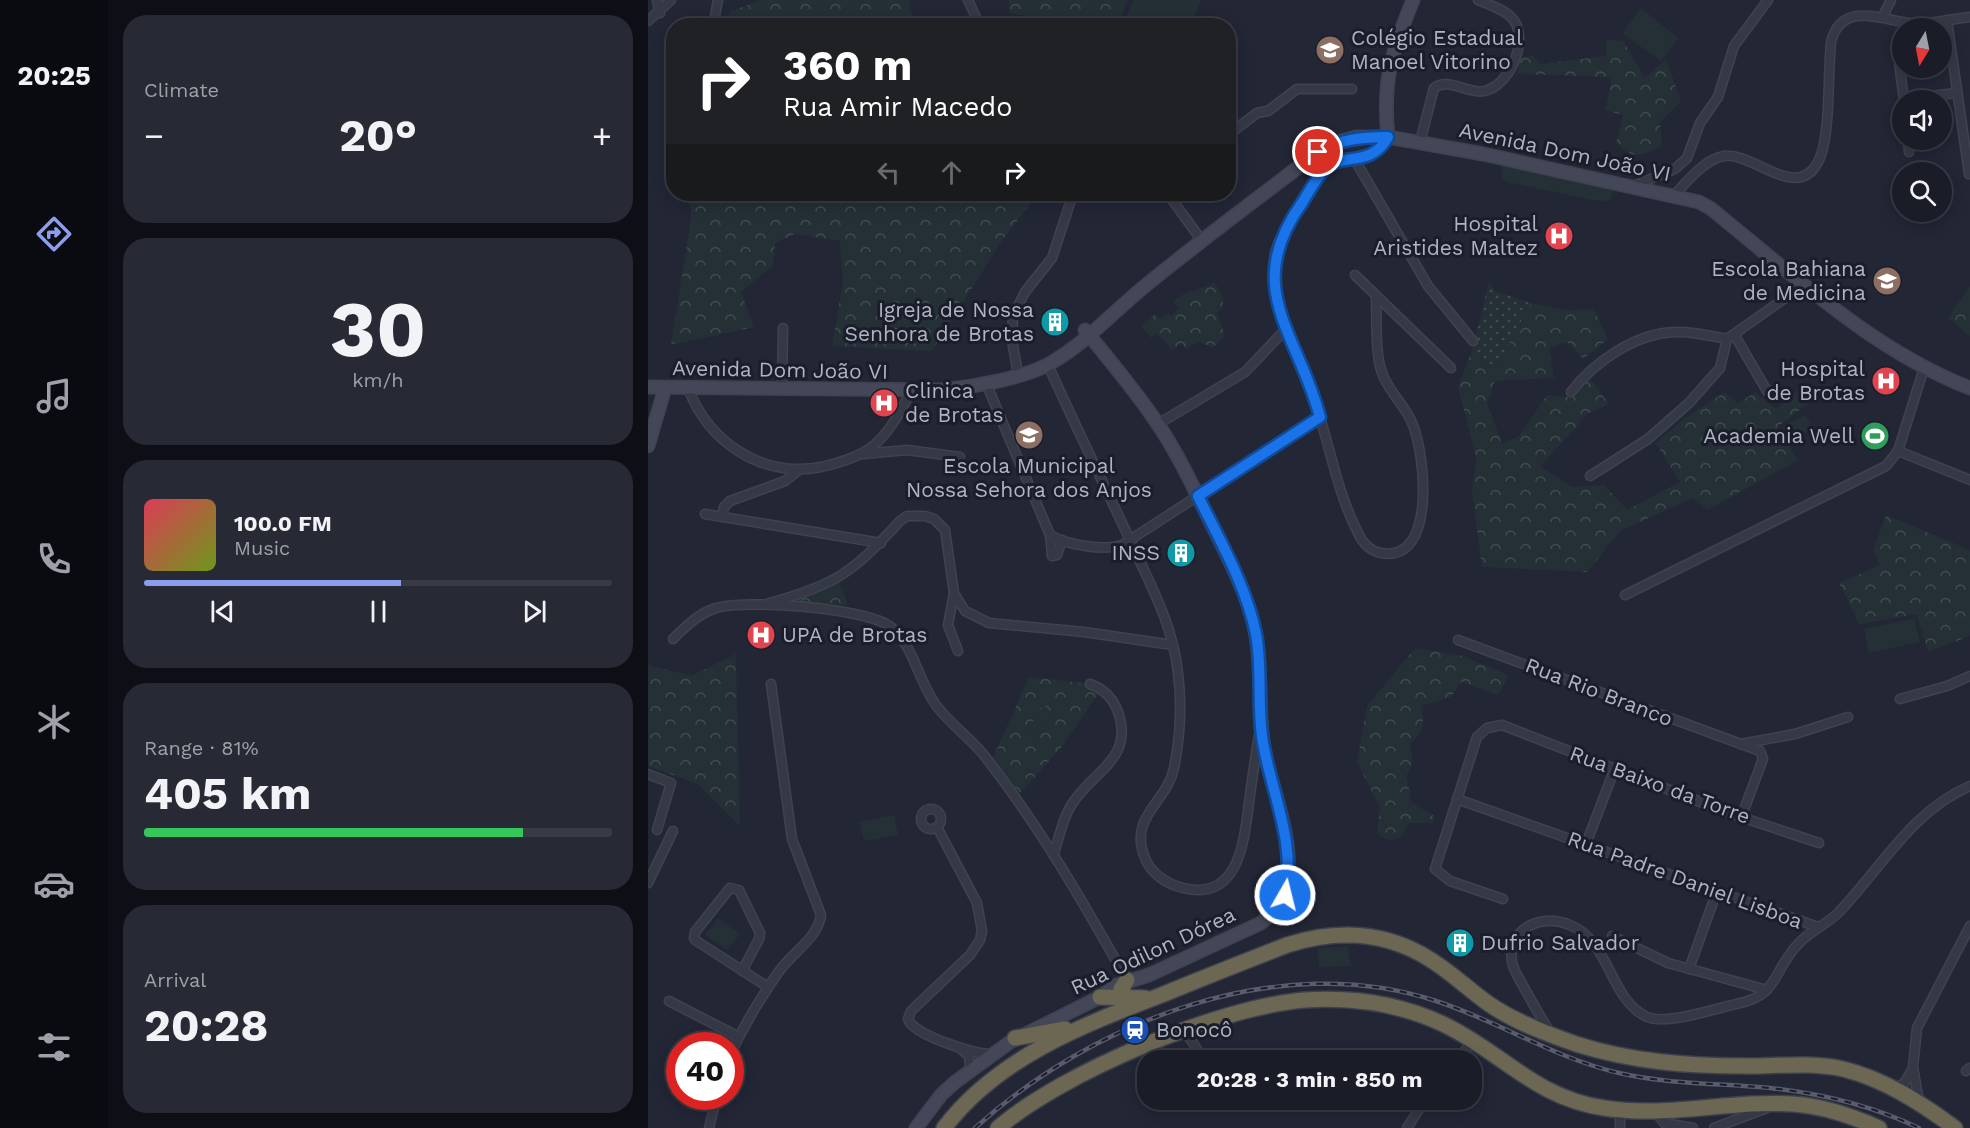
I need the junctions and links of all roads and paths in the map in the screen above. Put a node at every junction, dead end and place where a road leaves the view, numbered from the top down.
1 (657, 0) edge
2 (671, 0) edge
3 (718, 0) edge
4 (968, 0) edge
5 (1413, 0) edge
6 (1478, 0) edge
7 (1768, 0) edge
8 (1891, 0) edge
9 (660, 13) junction
10 (1883, 16) junction
11 (1970, 17) edge
12 (715, 18) edge
13 (976, 18) edge
14 (1892, 18) edge
15 (1952, 19) edge
16 (648, 21) edge
17 (1952, 61) edge
18 (1352, 89) dead end
19 (1956, 93) junction
20 (1952, 94) edge
21 (1236, 129) edge
22 (1388, 137) junction
23 (1420, 142) junction
24 (1355, 160) junction
25 (1969, 174) edge
26 (1633, 186) junction
27 (1674, 195) junction
28 (1071, 201) edge
29 (1173, 201) edge
30 (1202, 241) junction
31 (1355, 275) dead end
32 (1804, 284) junction
33 (1376, 298) junction
34 (783, 328) dead end
35 (1287, 329) junction
36 (1087, 332) junction
37 (1730, 337) junction
38 (1473, 341) dead end
39 (1048, 365) junction
40 (1451, 368) dead end
41 (1924, 368) junction
42 (1018, 374) junction
43 (986, 383) junction
44 (648, 387) edge
45 (665, 388) junction
46 (688, 388) junction
47 (1970, 388) edge
48 (782, 390) junction
49 (911, 391) junction
50 (1767, 391) dead end
51 (1571, 392) dead end
52 (1320, 417) junction
53 (1158, 424) junction
54 (649, 442) edge
55 (1898, 451) junction
56 (859, 455) junction
57 (960, 457) dead end
58 (799, 470) junction
59 (1590, 476) dead end
60 (1970, 480) edge
61 (1198, 496) junction
62 (705, 514) dead end
63 (722, 517) junction
64 (1050, 535) junction
65 (1062, 540) junction
66 (1130, 540) junction
67 (881, 543) junction
68 (954, 593) junction
69 (1625, 596) dead end
70 (763, 604) junction
71 (673, 639) dead end
72 (1458, 640) dead end
73 (1173, 645) junction
74 (958, 651) dead end
75 (1970, 675) edge
76 (771, 684) dead end
77 (1090, 684) dead end
78 (1900, 699) dead end
79 (1848, 717) dead end
80 (1261, 720) junction
81 (1741, 744) junction
82 (1615, 768) junction
83 (648, 774) edge
84 (1970, 786) edge
85 (1457, 799) junction
86 (1742, 815) junction
87 (937, 827) dead end
88 (657, 830) dead end
89 (673, 831) dead end
90 (1819, 843) dead end
91 (1586, 844) junction
92 (1054, 853) junction
93 (648, 883) edge
94 (1717, 891) junction
95 (1503, 899) dead end
96 (1970, 926) edge
97 (1818, 927) junction
98 (1612, 936) dead end
99 (1689, 969) junction
100 (742, 971) junction
101 (1127, 981) junction
102 (768, 987) junction
103 (1767, 990) junction
104 (1154, 997) junction
105 (1100, 998) junction
106 (1127, 998) junction
107 (669, 1001) dead end
108 (1089, 1024) junction
109 (1185, 1031) junction
110 (729, 1032) edge
111 (742, 1032) edge
112 (1551, 1035) junction
113 (1015, 1038) junction
114 (1474, 1041) junction
115 (1152, 1043) junction
116 (961, 1049) junction
117 (1156, 1050) edge
118 (1197, 1050) edge
119 (1466, 1050) edge
120 (990, 1054) junction
121 (1913, 1067) junction
122 (970, 1069) junction
123 (1895, 1090) junction
124 (1919, 1102) junction
125 (1778, 1104) junction
126 (714, 1110) edge
127 (1419, 1110) edge
128 (1620, 1110) junction
129 (1654, 1111) junction
130 (1000, 1127) edge
131 (709, 1128) edge
132 (916, 1128) edge
133 (944, 1128) edge
134 (1407, 1128) edge
135 (1620, 1128) edge
136 (1693, 1128) edge
137 (1714, 1128) edge
138 (1879, 1128) edge
139 (1955, 1128) edge

1 - 9 street
2 - 9 street
3 - 12 street
4 - 13 street
5 - 22 main road
6 - 23 street
7 - 26 street
8 - 10 street
9 - 16 street
10 - 14 street
10 - 27 street
11 - 15 street
17 - 19 street
18 - 21 street
19 - 20 street
19 - 25 street
22 - 23 main road, Avenida Dom João VI
22 - 24 street
22 - 30 main road, Avenida Dom João VI
23 - 26 main road, Avenida Dom João VI
24 - 35 street
24 - 38 street
26 - 27 main road, Avenida Dom João VI
27 - 32 main road, Avenida Dom João VI
28 - 42 street
29 - 30 street
30 - 36 main road, Avenida Dom João VI
31 - 33 street
32 - 37 street
32 - 41 main road, Avenida Dom João VI
33 - 40 street
33 - 52 street
34 - 48 street
35 - 52 street
35 - 53 street
36 - 39 main road, Avenida Dom João VI
36 - 42 main road, Avenida Dom João VI
36 - 53 main road, Rua Odilon Dórea
37 - 50 street
37 - 51 street
37 - 59 street
39 - 42 main road, Avenida Dom João VI
39 - 66 street
41 - 47 main road, Avenida Dom João VI
41 - 55 street
42 - 43 main road, Avenida Dom João VI
43 - 49 main road, Avenida Dom João VI
43 - 64 street
44 - 45 main road, Avenida Dom João VI
45 - 46 main road, Avenida Dom João VI
45 - 54 main road
46 - 48 main road, Avenida Dom João VI
46 - 58 street
48 - 49 main road, Avenida Dom João VI
49 - 56 street
52 - 61 street
53 - 61 main road, Rua Odilon Dórea
55 - 60 street
55 - 69 street
56 - 57 street
56 - 58 street
58 - 63 street
61 - 66 street
61 - 80 main road, Rua Odilon Dórea
62 - 63 street
63 - 67 street
64 - 65 street
64 - 65 street
65 - 66 street
66 - 73 street
67 - 68 street
67 - 70 street
68 - 73 street
68 - 74 street
70 - 71 street
70 - 92 street
72 - 81 street, Rua Rio Branco
73 - 80 street
75 - 78 street
76 - 102 street
77 - 92 street
79 - 81 street
80 - 101 main road, Rua Odilon Dórea
81 - 86 street, Rua Rio Branco
82 - 85 street, Rua Baixo da Torre
82 - 86 street, Rua Baixo da Torre
82 - 91 street
83 - 88 street
84 - 97 street, Rua Padre Daniel Lisboa
85 - 91 street, Rua Padre Daniel Lisboa
85 - 95 street
86 - 90 street, Rua Baixo da Torre
87 - 116 street
89 - 93 street
91 - 94 street, Rua Padre Daniel Lisboa
92 - 101 street
94 - 97 street, Rua Padre Daniel Lisboa
94 - 99 street
96 - 121 street
97 - 103 street
98 - 99 street
99 - 103 street
100 - 100 street
100 - 102 street
101 - 105 main road, Rua Odilon Dórea
101 - 106 highway
102 - 111 street
103 - 112 street
104 - 106 highway
104 - 108 highway
104 - 112 highway
105 - 106 highway
105 - 113 main road, Rua Odilon Dórea
107 - 110 street
108 - 113 highway
108 - 133 highway
109 - 114 highway
109 - 115 highway
109 - 118 street
112 - 123 highway
113 - 120 main road, Rua Odilon Dórea
114 - 119 street
114 - 128 highway
115 - 117 street
115 - 130 highway
116 - 120 street
116 - 122 street
120 - 122 main road, Rua Odilon Dórea
121 - 123 street
121 - 124 street
122 - 132 main road, Rua Odilon Dórea
123 - 124 highway
124 - 139 highway
125 - 129 highway
125 - 137 street
125 - 138 highway
126 - 131 street
127 - 134 street
128 - 129 highway
128 - 135 street
129 - 136 street

